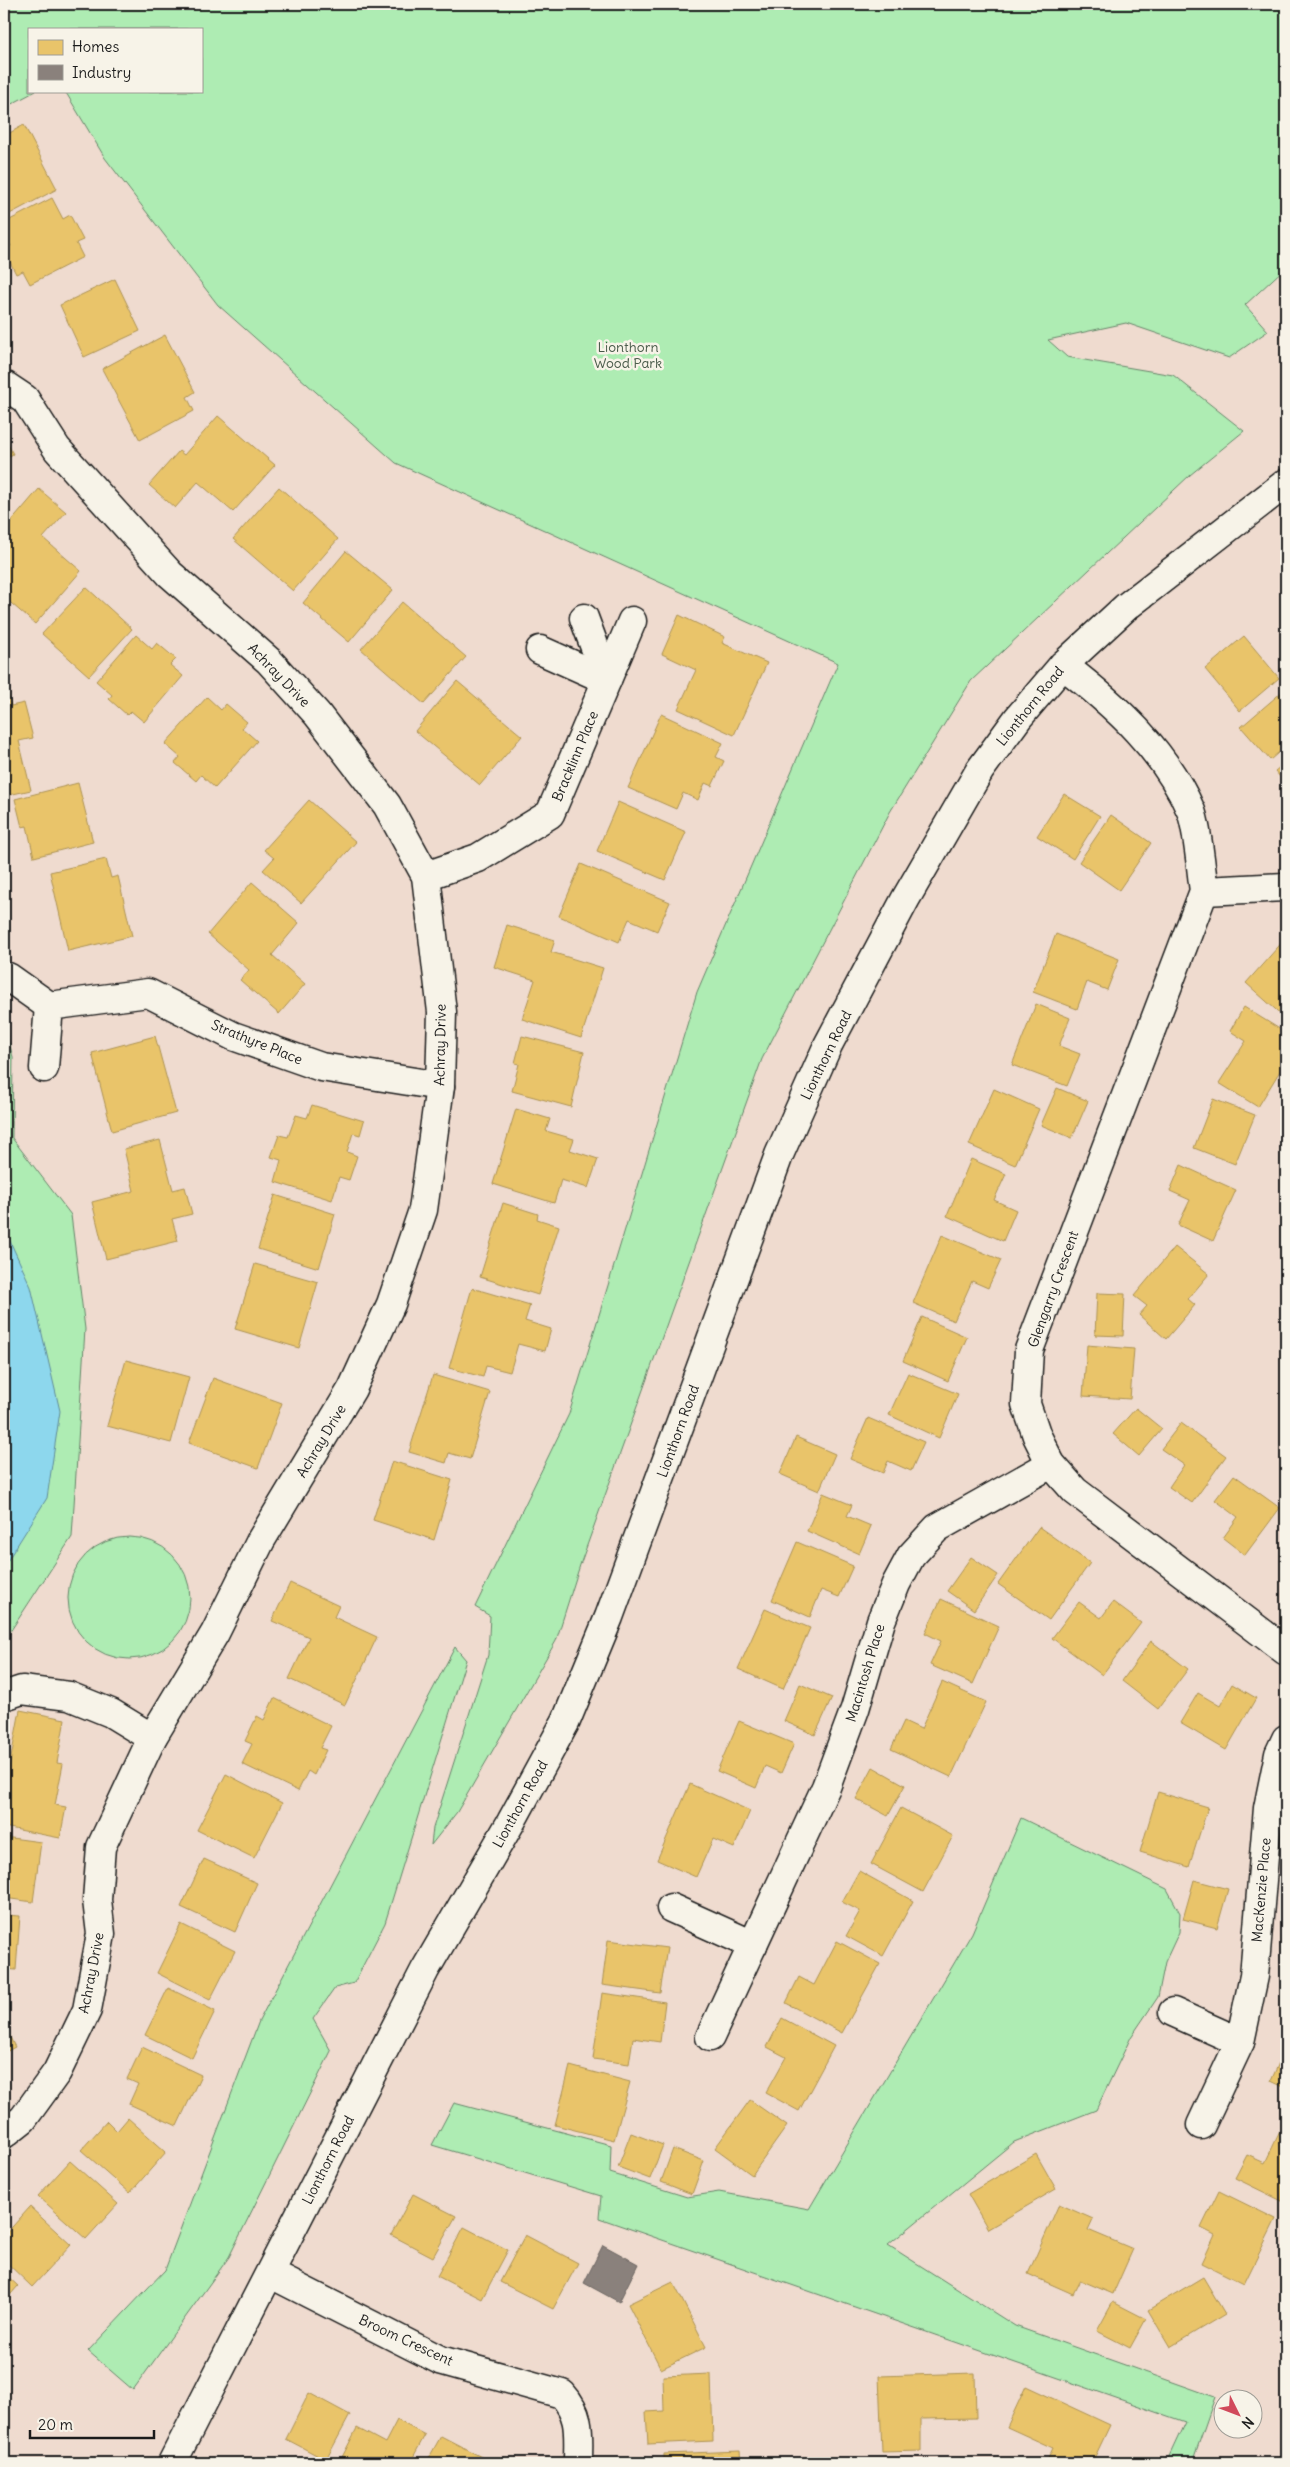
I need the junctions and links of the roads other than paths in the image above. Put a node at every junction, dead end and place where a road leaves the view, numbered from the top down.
1 (4, 385) edge
2 (1286, 483) edge
3 (584, 618) dead end
4 (632, 621) dead end
5 (540, 650) dead end
6 (1063, 665) junction
7 (607, 680) junction
8 (426, 876) junction
9 (1286, 887) edge
10 (1204, 891) junction
11 (8, 977) dead end
12 (49, 1006) junction
13 (44, 1068) dead end
14 (440, 1086) junction
15 (1051, 1464) junction
16 (1286, 1651) edge
17 (4, 1696) edge
18 (152, 1738) junction
19 (1286, 1740) edge
20 (671, 1908) dead end
21 (753, 1945) junction
22 (1173, 2012) dead end
23 (710, 2037) dead end
24 (1240, 2042) junction
25 (1201, 2125) dead end
26 (4, 2134) edge
27 (271, 2274) junction
28 (172, 2463) edge
29 (578, 2463) edge

1 - 8 street, Achray Drive
2 - 6 street, Lionthorn Road
3 - 7 street
4 - 7 street, Bracklinn Place
5 - 7 street
6 - 10 street
6 - 27 street, Lionthorn Road
7 - 8 street, Bracklinn Place
8 - 14 street, Achray Drive
9 - 10 street
10 - 15 street, Glengarry Crescent
11 - 12 street
12 - 13 street
12 - 14 street, Strathyre Place
14 - 18 street, Achray Drive
15 - 16 street, Glengarry Crescent
15 - 21 street, Macintosh Place
17 - 18 street
18 - 26 street, Achray Drive
19 - 24 street, MacKenzie Place
20 - 21 street
21 - 23 street, Macintosh Place
22 - 24 street
24 - 25 street, MacKenzie Place
27 - 28 street, Lionthorn Road
27 - 29 street, Broom Crescent

